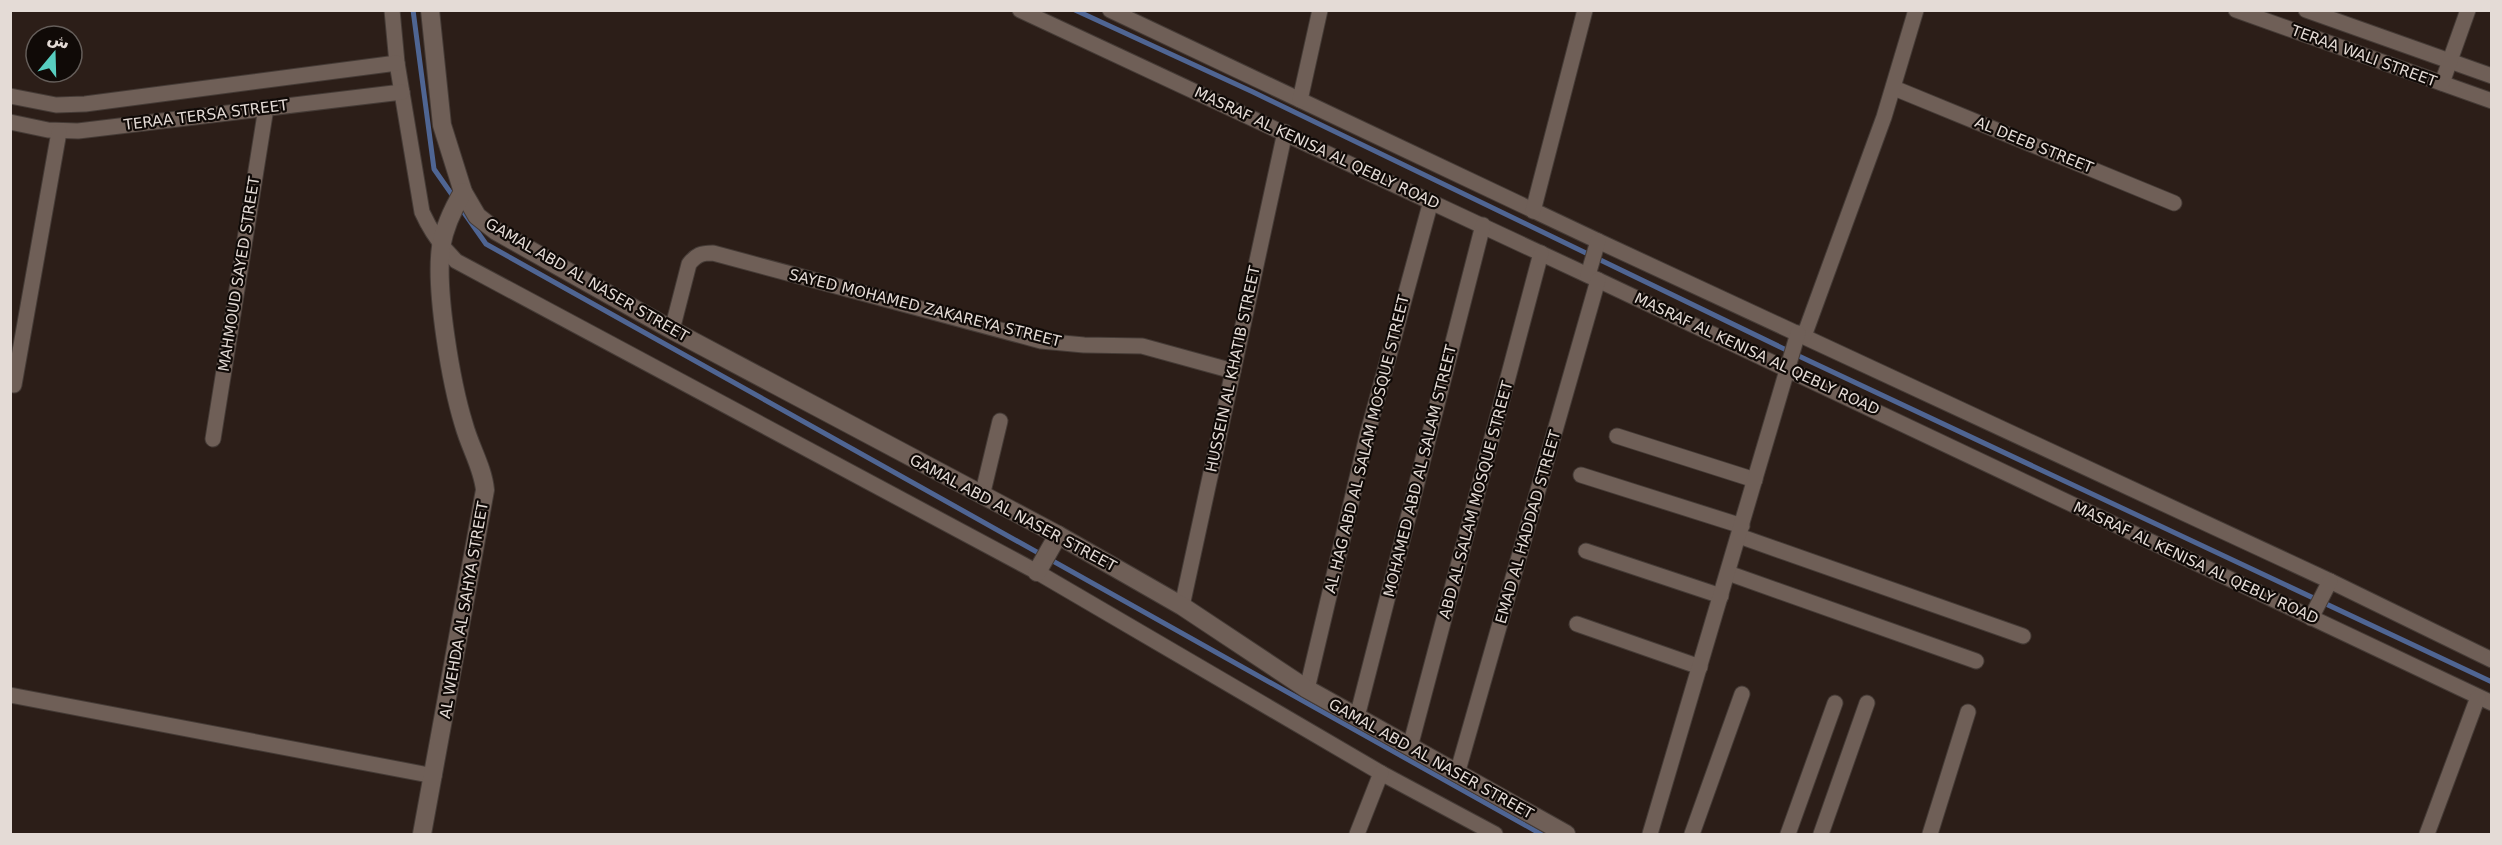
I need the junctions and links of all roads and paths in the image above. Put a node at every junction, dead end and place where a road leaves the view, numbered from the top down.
1 (392, 10) edge
2 (430, 10) edge
3 (1020, 10) edge
4 (1110, 10) edge
5 (1320, 10) edge
6 (1585, 10) edge
7 (1916, 10) edge
8 (2236, 10) edge
9 (2306, 10) edge
10 (2468, 10) edge
11 (2450, 62) junction
12 (397, 63) junction
13 (2492, 76) edge
14 (2442, 84) junction
15 (1894, 88) junction
16 (402, 92) junction
17 (10, 96) edge
18 (1300, 100) junction
19 (2492, 101) edge
20 (266, 108) junction
21 (10, 122) edge
22 (59, 132) junction
23 (1285, 132) junction
24 (461, 196) junction
25 (1431, 201) junction
26 (2174, 203) dead end
27 (1533, 211) junction
28 (1483, 225) junction
29 (1598, 242) junction
30 (441, 246) junction
31 (1541, 253) junction
32 (1593, 277) junction
33 (672, 330) junction
34 (1801, 335) junction
35 (1788, 369) junction
36 (1233, 371) junction
37 (14, 385) dead end
38 (1000, 421) dead end
39 (1617, 436) dead end
40 (213, 439) dead end
41 (1581, 475) dead end
42 (1755, 480) junction
43 (982, 496) junction
44 (1740, 531) junction
45 (1056, 539) junction
46 (1586, 551) dead end
47 (1039, 568) junction
48 (1728, 573) junction
49 (2330, 581) junction
50 (1721, 596) junction
51 (1182, 606) junction
52 (2311, 618) junction
53 (1577, 624) dead end
54 (2023, 636) dead end
55 (2492, 660) edge
56 (1976, 661) dead end
57 (1700, 667) junction
58 (1307, 689) junction
59 (1742, 694) dead end
60 (10, 695) edge
61 (2485, 700) edge
62 (1835, 703) dead end
63 (1867, 703) dead end
64 (1968, 712) dead end
65 (1357, 717) junction
66 (1410, 747) junction
67 (1381, 772) junction
68 (1457, 774) junction
69 (434, 776) junction
70 (422, 834) edge
71 (1357, 834) edge
72 (1496, 834) edge
73 (1566, 834) edge
74 (1650, 834) edge
75 (1692, 834) edge
76 (1788, 834) edge
77 (1821, 834) edge
78 (1930, 834) edge
79 (2427, 834) edge

1 - 12 street
2 - 24 street
3 - 23 street, MASRAF AL KENISA AL QEBLY ROAD
4 - 18 street
5 - 18 street
6 - 27 street
7 - 15 street
8 - 14 street, TERAA WALI STREET
9 - 11 street, TERAA WALI STREET
10 - 11 street
11 - 13 street, TERAA WALI STREET
11 - 14 street
12 - 16 street
12 - 17 street, TERAA TERSA STREET
14 - 19 street, TERAA WALI STREET
15 - 26 street, AL DEEB STREET
15 - 34 street
16 - 20 street, TERAA TERSA STREET
16 - 30 street
18 - 27 street
20 - 22 street, TERAA TERSA STREET
20 - 40 street, MAHMOUD SAYED STREET
21 - 22 street, TERAA TERSA STREET
22 - 37 street
23 - 25 street, MASRAF AL KENISA AL QEBLY ROAD
23 - 36 street, HUSSEIN AL KHATIB STREET
24 - 30 street, AL WEHDA AL SAHYA STREET
24 - 33 street, GAMAL ABD AL NASER STREET
25 - 28 street, MASRAF AL KENISA AL QEBLY ROAD
25 - 58 street, AL HAG ABD AL SALAM MOSQUE STREET
27 - 29 street
28 - 31 street, MASRAF AL KENISA AL QEBLY ROAD
28 - 65 street, MOHAMED ABD AL SALAM STREET
29 - 32 street, EMAD AL HADDAD STREET
29 - 34 street
30 - 47 street
30 - 69 street, AL WEHDA AL SAHYA STREET
31 - 32 street, MASRAF AL KENISA AL QEBLY ROAD
31 - 66 street, ABD AL SALAM MOSQUE STREET
32 - 35 street, MASRAF AL KENISA AL QEBLY ROAD
32 - 68 street, EMAD AL HADDAD STREET
33 - 36 street, SAYED MOHAMED ZAKAREYA STREET
33 - 43 street, GAMAL ABD AL NASER STREET
34 - 35 street
34 - 49 street
35 - 42 street
35 - 52 street, MASRAF AL KENISA AL QEBLY ROAD
36 - 51 street, HUSSEIN AL KHATIB STREET
38 - 43 street
39 - 42 street
41 - 44 street
42 - 44 street
43 - 45 street, GAMAL ABD AL NASER STREET
44 - 48 street
44 - 54 street
45 - 47 street
45 - 51 street, GAMAL ABD AL NASER STREET
46 - 50 street
47 - 67 street
48 - 50 street
48 - 56 street
49 - 52 street
49 - 55 street
50 - 57 street
51 - 58 street, GAMAL ABD AL NASER STREET
52 - 61 street, MASRAF AL KENISA AL QEBLY ROAD
53 - 57 street
57 - 74 street
58 - 65 street, GAMAL ABD AL NASER STREET
59 - 75 street
60 - 69 street
61 - 79 street
62 - 76 street
63 - 77 street
64 - 78 street
65 - 66 street, GAMAL ABD AL NASER STREET
66 - 68 street, GAMAL ABD AL NASER STREET
67 - 71 street
67 - 72 street
68 - 73 street, GAMAL ABD AL NASER STREET
69 - 70 street, AL WEHDA AL SAHYA STREET

